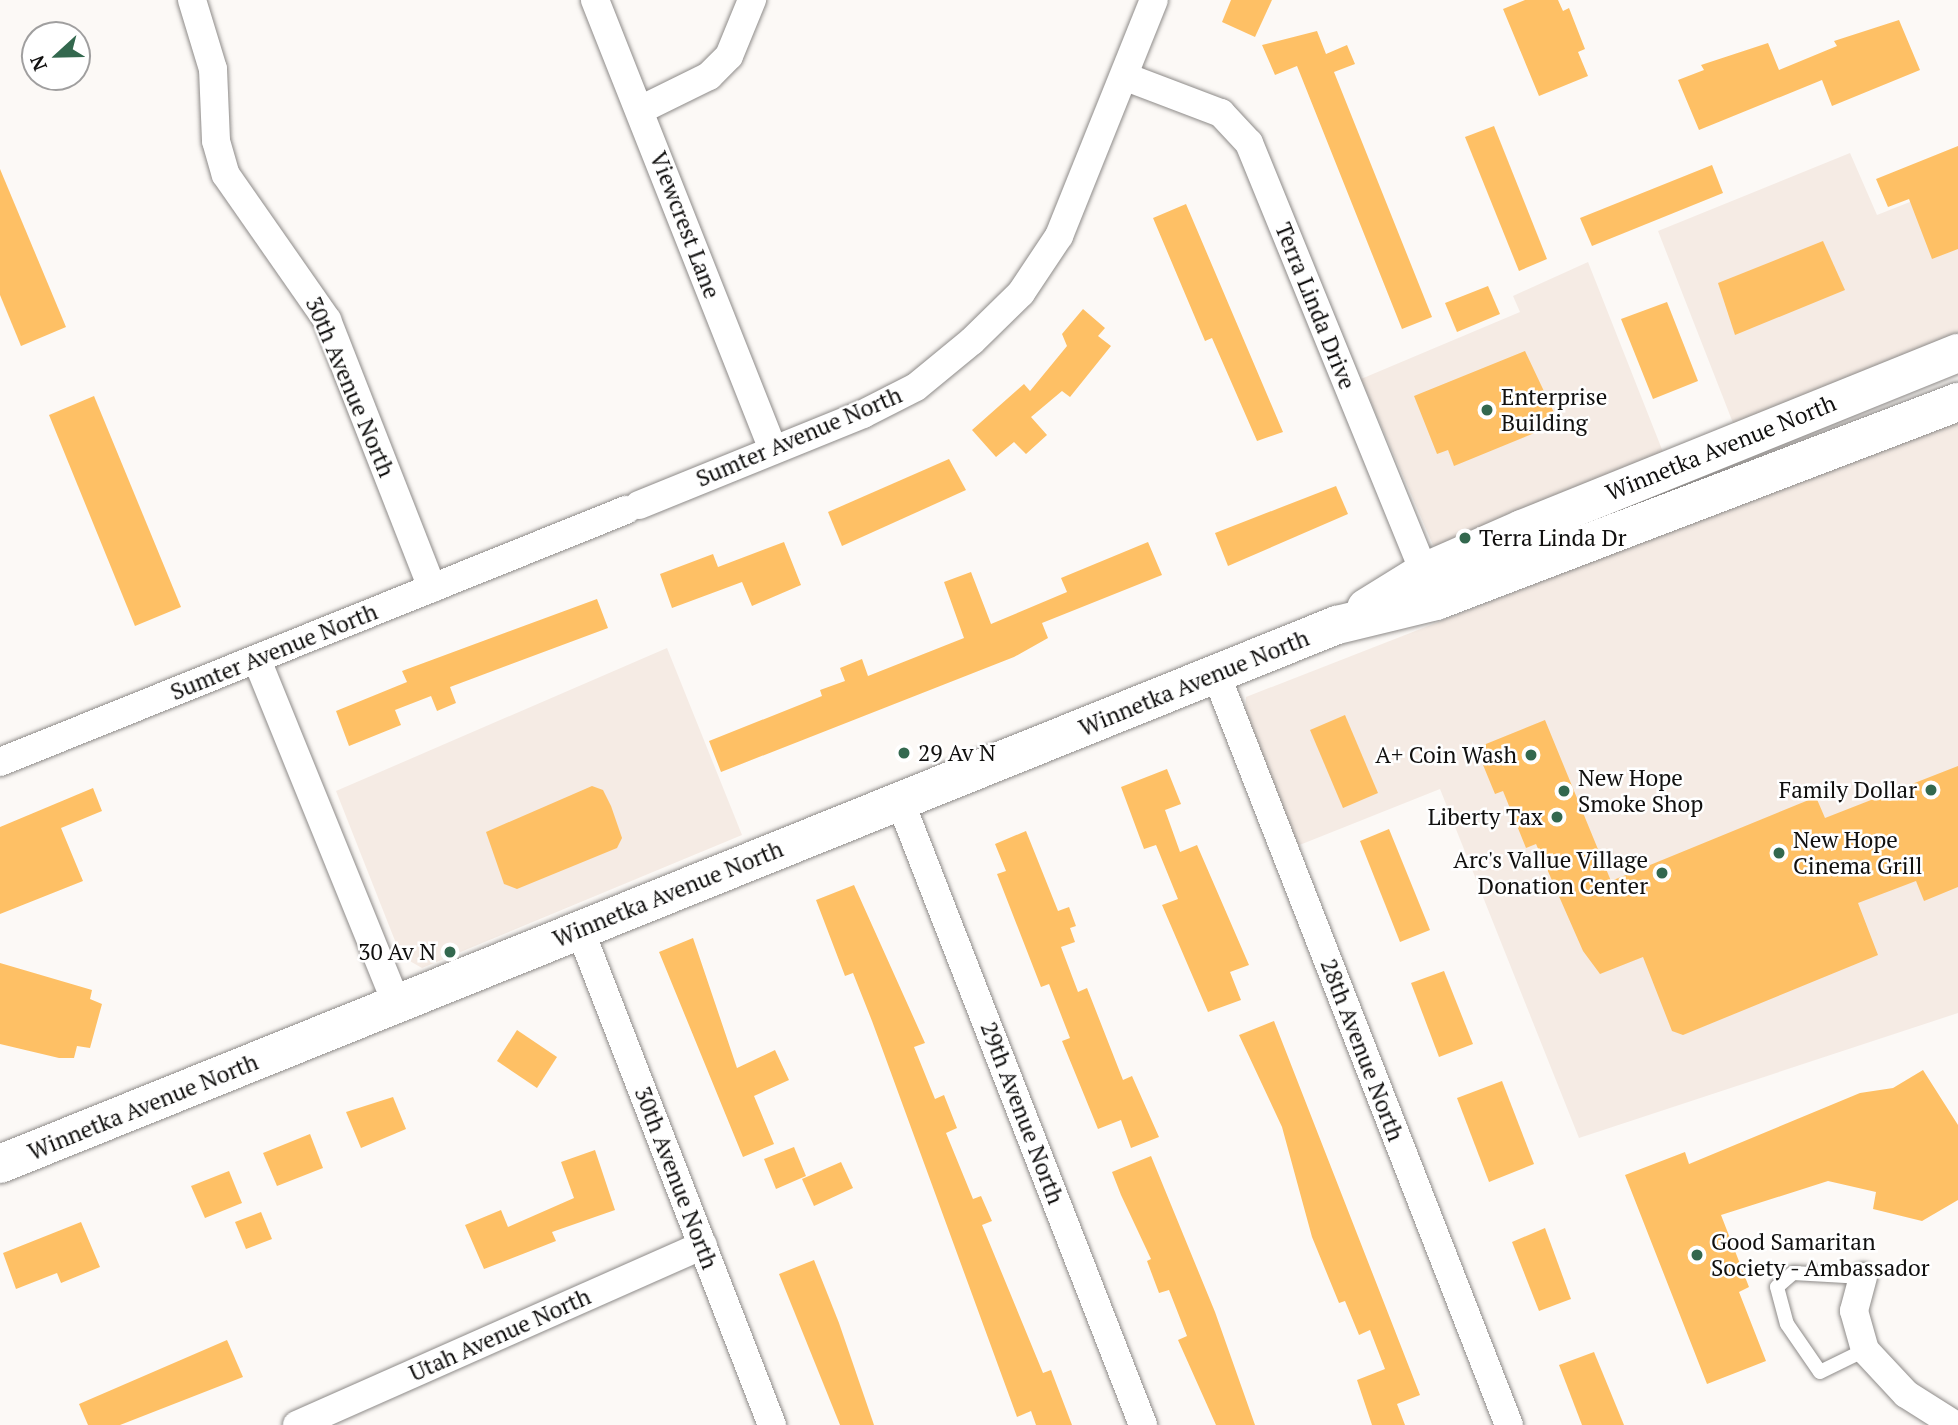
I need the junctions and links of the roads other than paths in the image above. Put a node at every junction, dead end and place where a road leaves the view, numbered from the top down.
1 (192, 0) edge
2 (595, 0) edge
3 (752, 0) edge
4 (1154, 0) edge
5 (1126, 77) junction
6 (640, 110) junction
7 (1958, 353) edge
8 (1958, 402) edge
9 (773, 450) junction
10 (1430, 587) junction
11 (432, 588) junction
12 (257, 660) junction
13 (1216, 674) junction
14 (0, 762) edge
15 (900, 801) junction
16 (580, 930) junction
17 (397, 1004) junction
18 (0, 1164) edge
19 (702, 1245) junction
20 (1863, 1277) joint
21 (1865, 1350) junction
22 (297, 1425) edge
23 (772, 1425) edge
24 (1143, 1425) edge
25 (1509, 1425) edge
26 (1955, 1425) edge

1 - 11 street, 30th Avenue North
2 - 6 street, Viewcrest Lane
3 - 6 street
4 - 5 street, Sumter Avenue North
5 - 9 street, Sumter Avenue North
5 - 10 street, Terra Linda Drive
6 - 9 street, Viewcrest Lane
7 - 10 main road, Winnetka Avenue North
8 - 10 main road, Winnetka Avenue North
9 - 11 street, Sumter Avenue North
10 - 13 main road, Winnetka Avenue North
11 - 12 street, Sumter Avenue North
12 - 14 street, Sumter Avenue North
12 - 17 street
13 - 15 main road, Winnetka Avenue North
13 - 25 street, 28th Avenue North
15 - 16 main road, Winnetka Avenue North
15 - 24 street, 29th Avenue North
16 - 17 main road, Winnetka Avenue North
16 - 19 street, 30th Avenue North
17 - 18 main road, Winnetka Avenue North
19 - 22 street, Utah Avenue North
19 - 23 street, 30th Avenue North
20 - 21 street
20 - 21 lane
21 - 26 street

